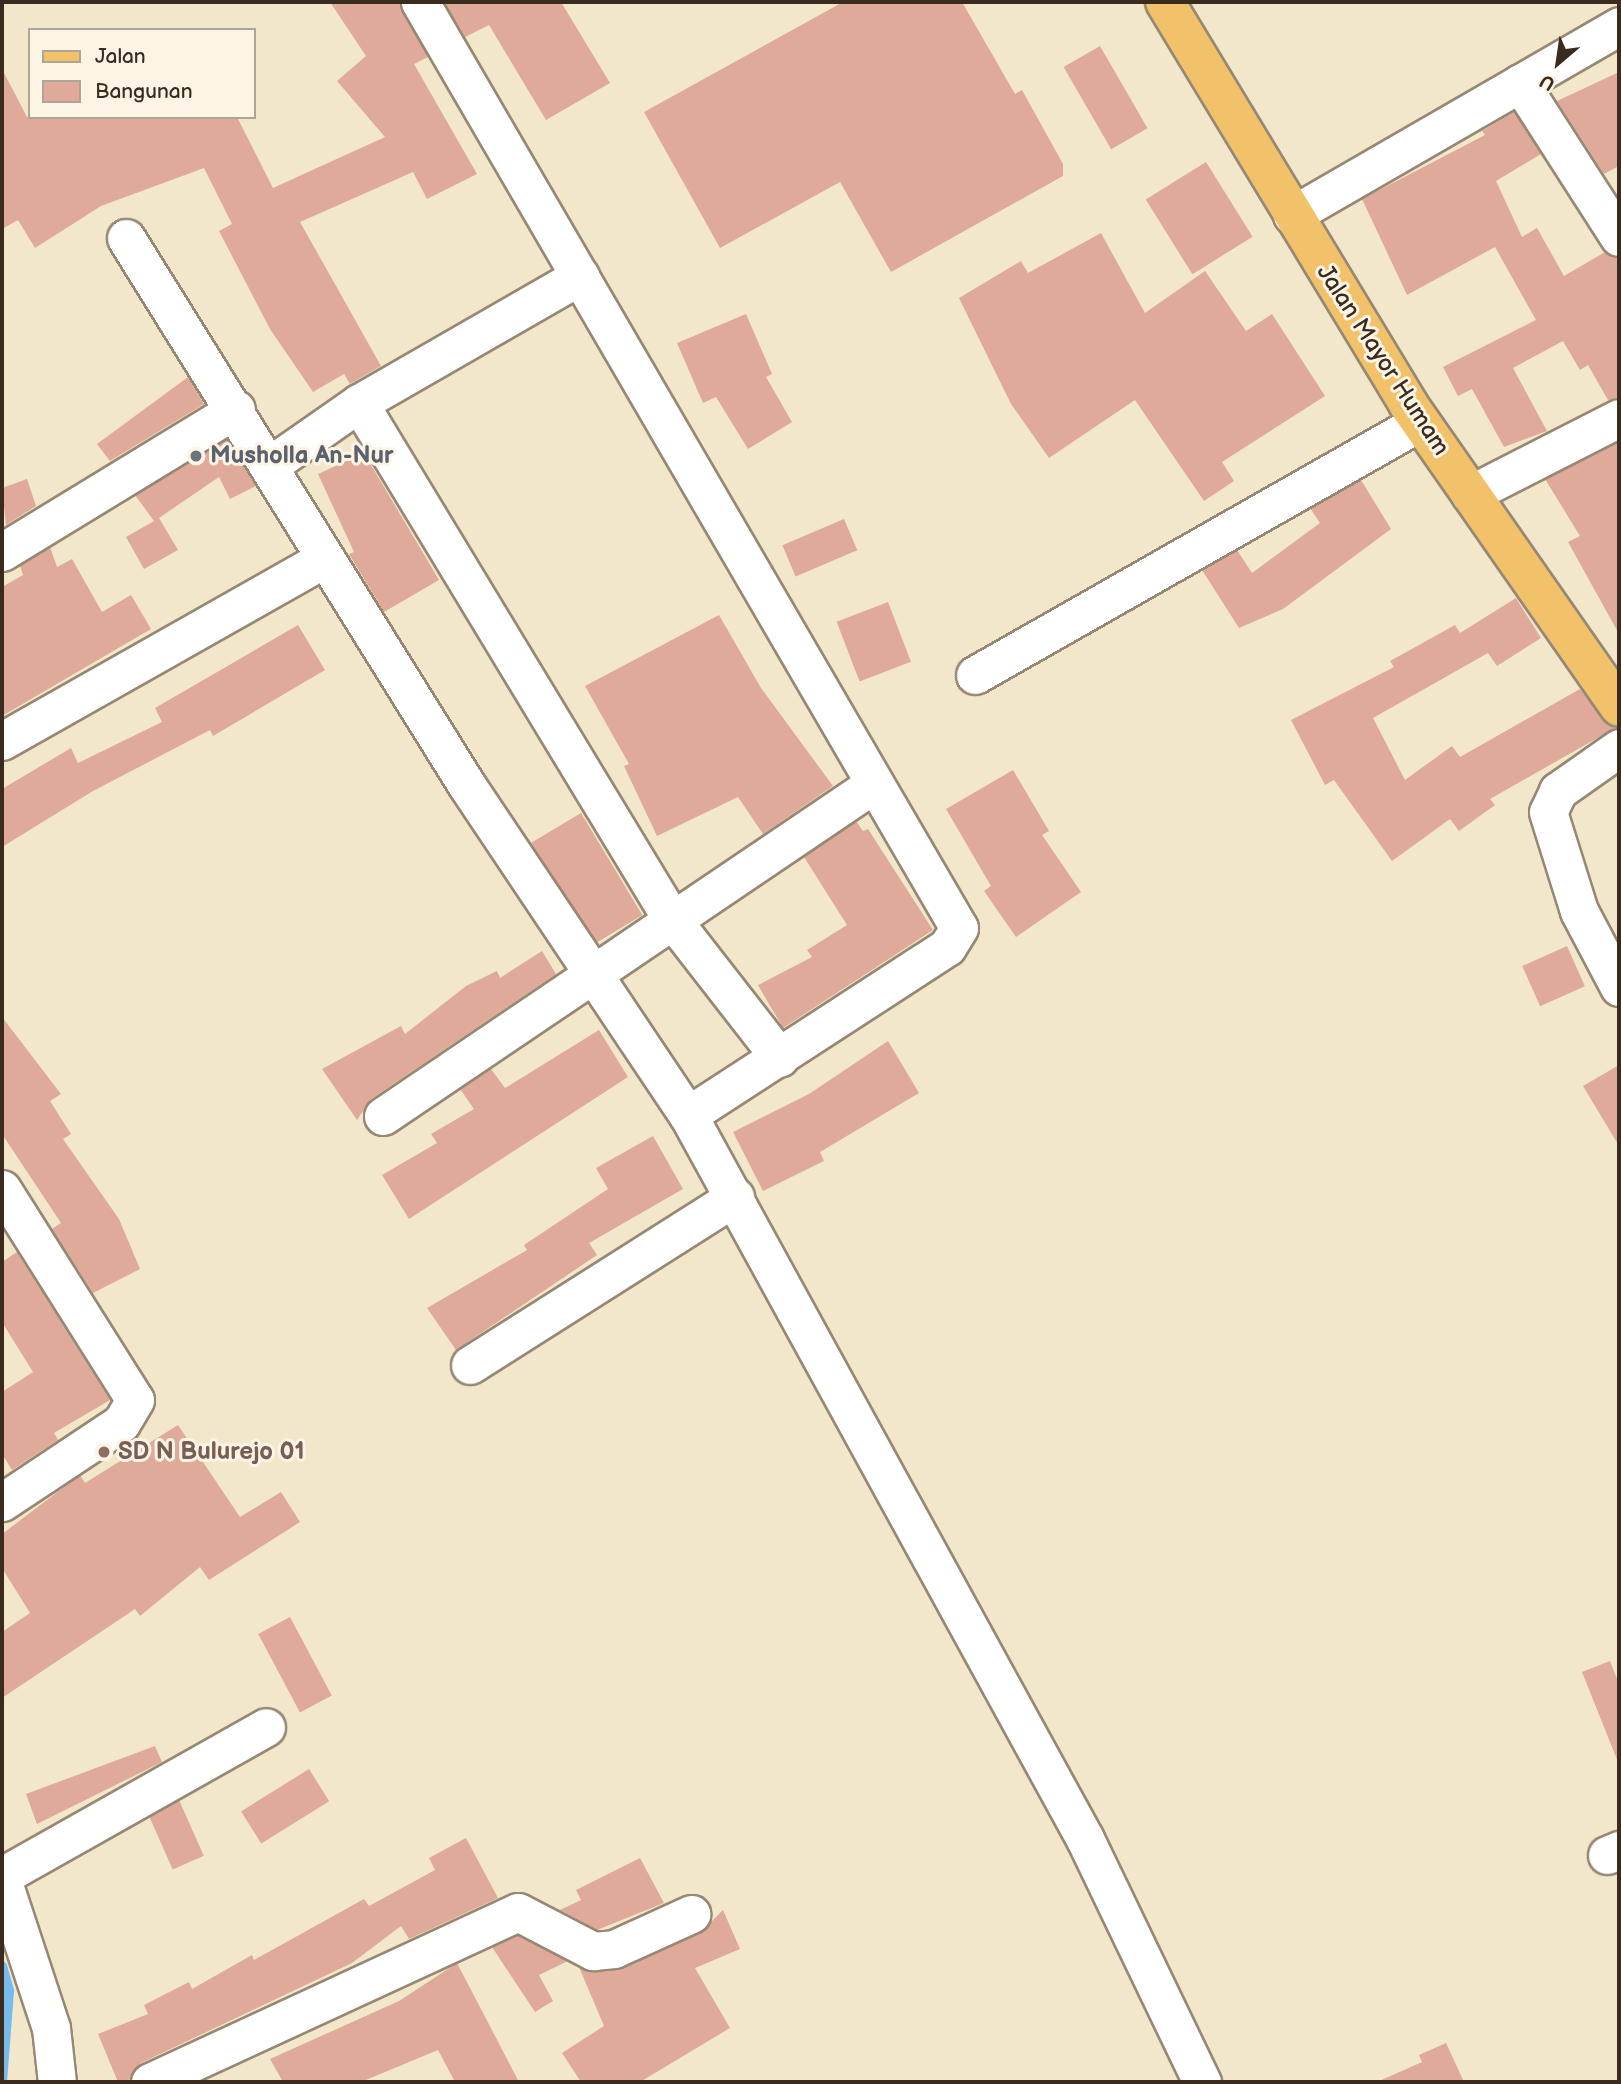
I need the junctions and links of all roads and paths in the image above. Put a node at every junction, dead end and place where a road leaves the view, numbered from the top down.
1 (420, 2) edge
2 (1165, 2) edge
3 (1619, 26) edge
4 (1520, 83) junction
5 (1292, 215) junction
6 (1619, 237) edge
7 (126, 238) dead end
8 (579, 276) junction
9 (359, 403) junction
10 (236, 409) junction
11 (1619, 418) edge
12 (1420, 422) junction
13 (270, 465) junction
14 (1471, 494) junction
15 (2, 552) edge
16 (325, 558) junction
17 (975, 675) dead end
18 (1619, 707) edge
19 (2, 741) edge
20 (1619, 748) edge
21 (871, 786) junction
22 (671, 918) junction
23 (596, 972) junction
24 (1619, 986) edge
25 (780, 1058) junction
26 (688, 1115) junction
27 (383, 1116) dead end
28 (2, 1189) edge
29 (735, 1197) junction
30 (470, 1365) dead end
31 (3, 1497) edge
32 (265, 1727) dead end
33 (2, 1877) edge
34 (691, 1914) dead end
35 (57, 2082) edge
36 (150, 2082) edge
37 (1202, 2082) edge

1 - 8 street
2 - 5 main road, Jalan Mayor Humam
3 - 4 street
4 - 5 street
4 - 6 street
5 - 12 main road, Jalan Mayor Humam
7 - 10 street
8 - 9 street
8 - 21 street
9 - 13 street
9 - 22 street
10 - 13 street
10 - 15 street
11 - 14 street
12 - 14 main road, Jalan Mayor Humam
12 - 17 street
13 - 16 street
14 - 18 main road, Jalan Mayor Humam
16 - 19 street
16 - 23 street
20 - 24 street
21 - 22 street
21 - 25 street
22 - 23 street
22 - 25 street
23 - 26 street
23 - 27 street
25 - 26 street
26 - 29 street
28 - 31 street
29 - 30 street
29 - 37 street
32 - 33 street
33 - 35 street
34 - 36 street

